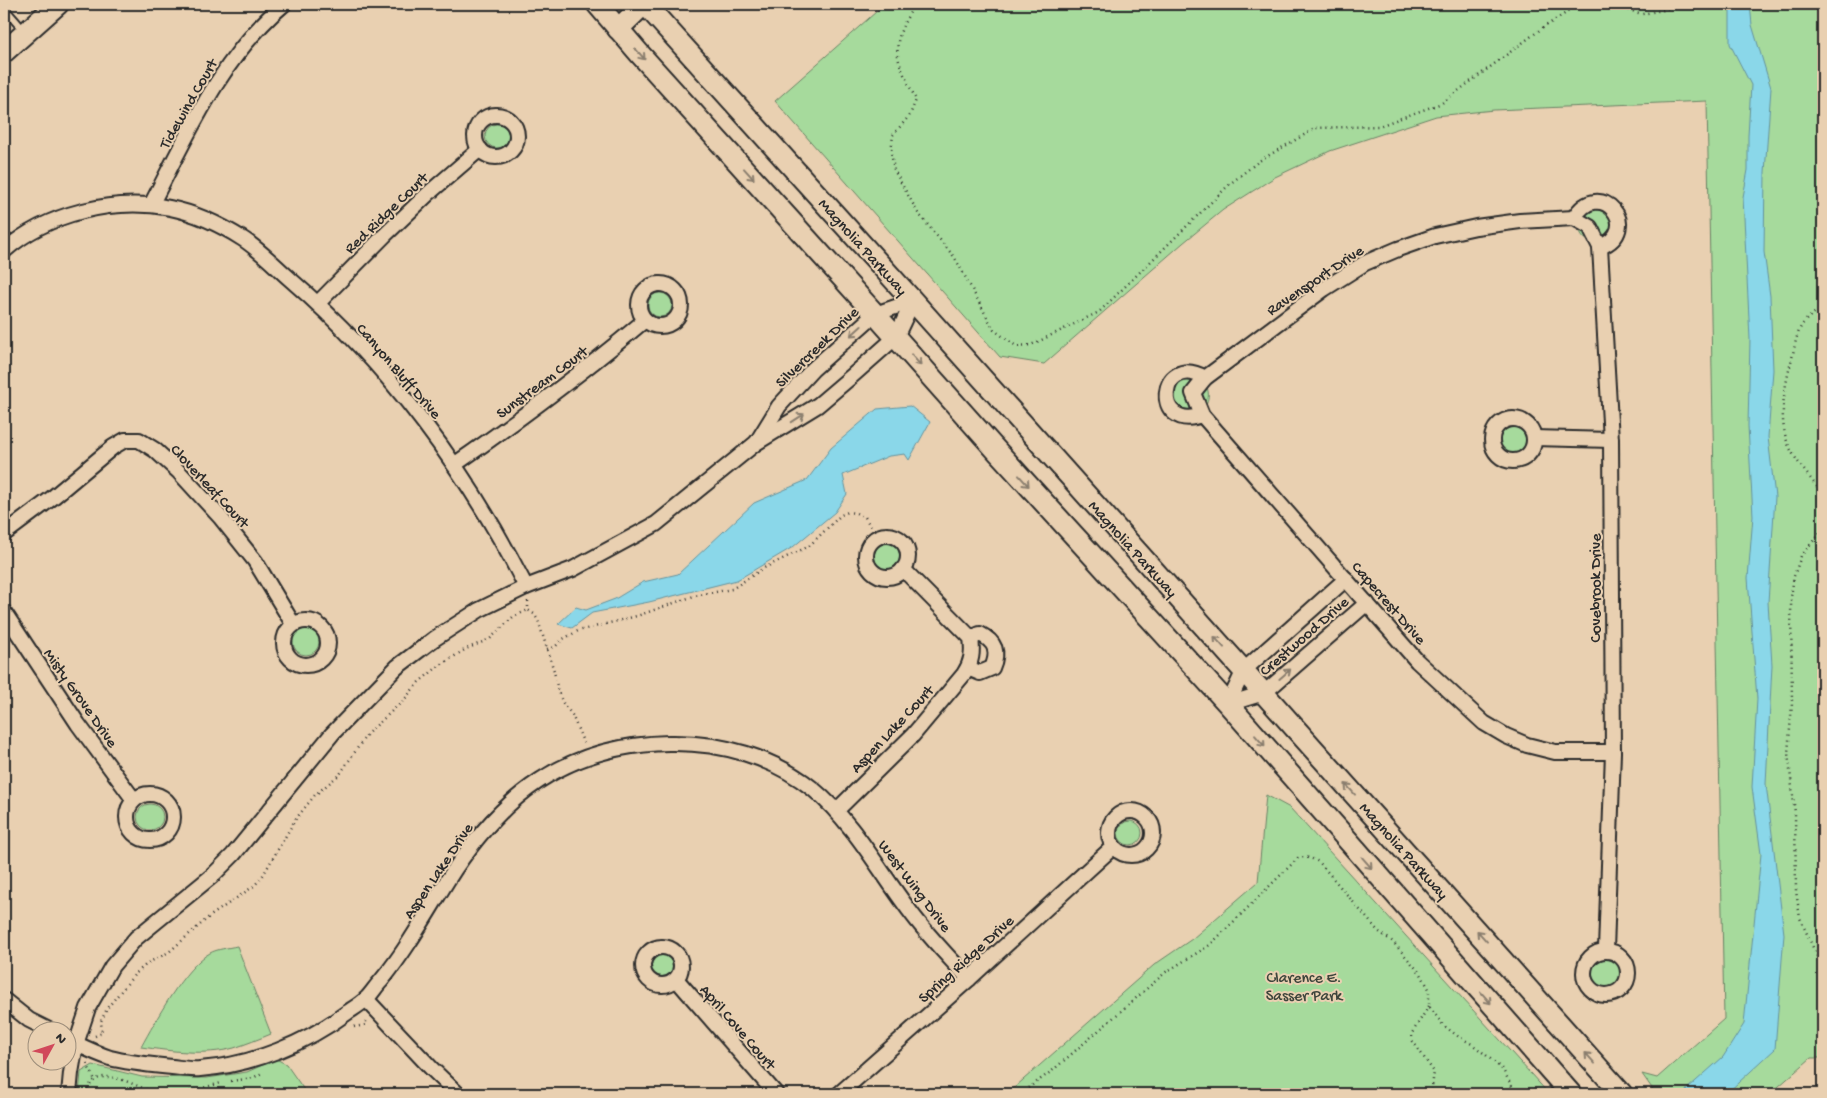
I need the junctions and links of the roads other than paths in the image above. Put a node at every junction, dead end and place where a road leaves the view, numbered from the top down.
1 (58, 4) edge
2 (284, 4) edge
3 (596, 4) edge
4 (645, 4) edge
5 (4, 8) edge
6 (618, 29) junction
7 (26, 33) junction
8 (4, 52) edge
9 (480, 149) dead end
10 (151, 205) junction
11 (1574, 218) junction
12 (1600, 247) junction
13 (4, 251) edge
14 (913, 301) junction
15 (318, 303) junction
16 (875, 314) junction
17 (645, 320) dead end
18 (896, 337) junction
19 (1205, 378) junction
20 (1193, 393) joint
21 (1202, 416) junction
22 (1534, 438) dead end
23 (1611, 440) junction
24 (756, 443) junction
25 (454, 465) junction
26 (4, 534) edge
27 (903, 569) junction
28 (1346, 579) junction
29 (526, 587) junction
30 (1367, 603) junction
31 (4, 612) edge
32 (293, 624) dead end
33 (970, 638) junction
34 (968, 668) junction
35 (1244, 670) junction
36 (1264, 693) junction
37 (1228, 704) junction
38 (1612, 752) junction
39 (134, 800) dead end
40 (836, 811) junction
41 (1114, 847) dead end
42 (1606, 950) dead end
43 (677, 980) dead end
44 (969, 980) junction
45 (366, 999) junction
46 (4, 1000) edge
47 (29, 1020) edge
48 (78, 1029) edge
49 (78, 1045) edge
50 (71, 1070) edge
51 (69, 1094) edge
52 (458, 1094) edge
53 (776, 1094) edge
54 (839, 1094) edge
55 (1571, 1094) edge
56 (1622, 1094) edge

1 - 7 main road
2 - 10 street, Tidewind Court
3 - 6 main road
4 - 6 main road
4 - 14 main road, Magnolia Parkway
5 - 7 lane
6 -> 16 main road
7 - 8 main road
9 - 15 street, Red Ridge Court
10 - 13 street, Canyon Bluff Drive
10 - 15 street, Canyon Bluff Drive
11 - 12 street, Covebrook Drive
11 - 12 street
11 - 19 street, Ravensport Drive
12 - 23 street, Covebrook Drive
14 - 16 street, Silvercreek Drive
14 - 18 street, Silvercreek Drive
35 -> 14 main road, Magnolia Parkway
15 - 25 street, Canyon Bluff Drive
16 - 18 main road
16 -> 24 street, Silvercreek Drive
17 - 25 street, Sunstream Court
24 -> 18 street, Silvercreek Drive
18 -> 37 main road
19 - 20 street, Ravensport Drive
19 - 21 street
20 - 21 street, Capecrest Drive
21 - 28 street, Capecrest Drive
22 - 23 street
23 - 38 street, Covebrook Drive
24 - 29 street, Silvercreek Drive
25 - 29 street, Canyon Bluff Drive
26 - 32 street, Cloverleaf Court
27 - 27 street
27 - 33 street
28 - 30 street, Capecrest Drive
28 - 35 street, Crestwood Drive
29 - 48 street
36 -> 30 street, Crestwood Drive
30 - 38 street, Capecrest Drive
31 - 39 street, Misty Grove Drive
33 - 34 street
33 - 34 street
34 - 40 street, Aspen Lake Court
35 - 36 main road, Magnolia Parkway
35 - 37 street, Crestwood Drive
36 - 37 street, Crestwood Drive
56 -> 36 main road, Magnolia Parkway
37 -> 55 main road
38 - 42 street, Covebrook Drive
40 - 44 street, West Wing Drive
40 - 45 street, Aspen Lake Drive
41 - 44 street, Spring Ridge Drive
43 - 53 street, April Cove Court
44 - 54 street, Spring Ridge Drive
45 - 49 street, Aspen Lake Drive
45 - 52 street
46 - 47 street
50 - 51 street

